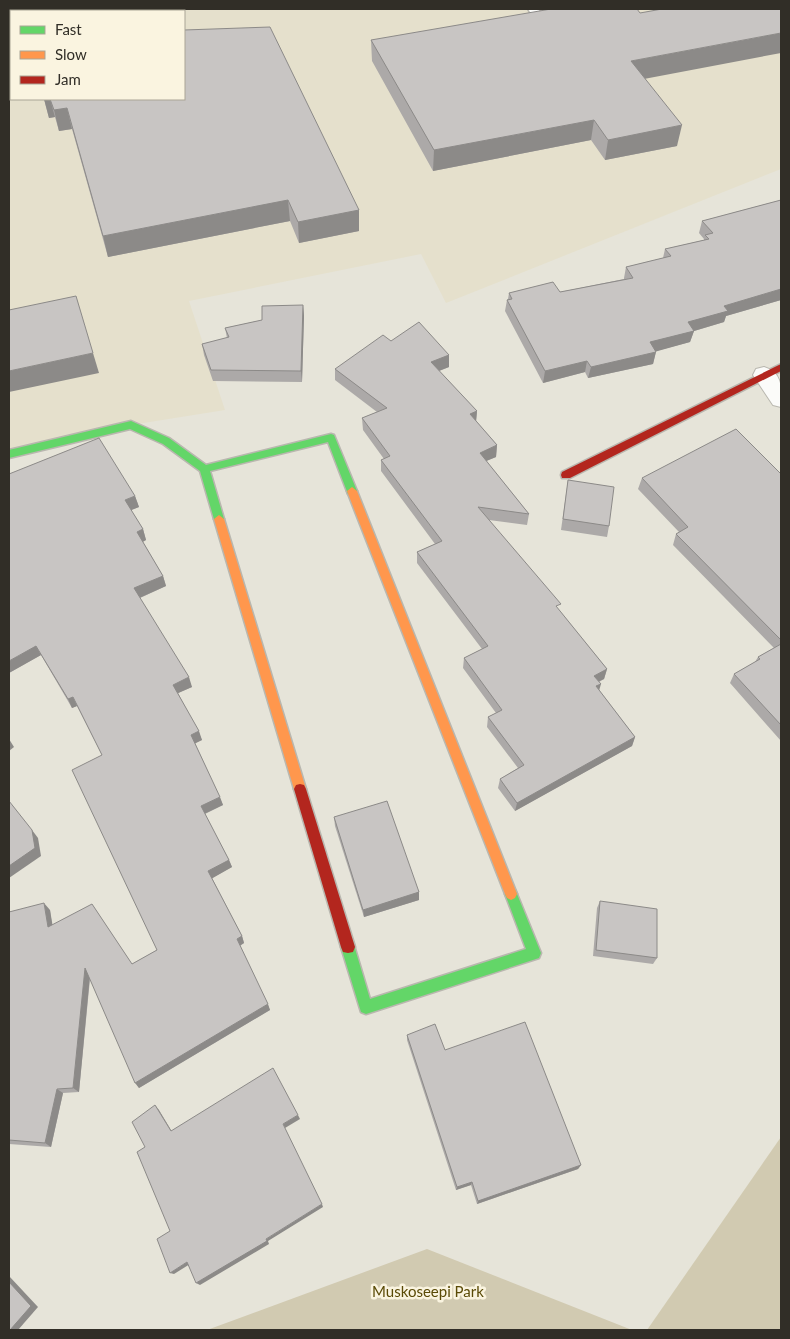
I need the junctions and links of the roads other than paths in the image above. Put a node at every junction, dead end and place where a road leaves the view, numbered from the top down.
1 (773, 371) edge
2 (781, 399) edge
3 (9, 454) edge
4 (204, 469) junction
5 (566, 475) dead end

1 - 2 street
1 - 5 street
3 - 4 street
4 - 4 street

